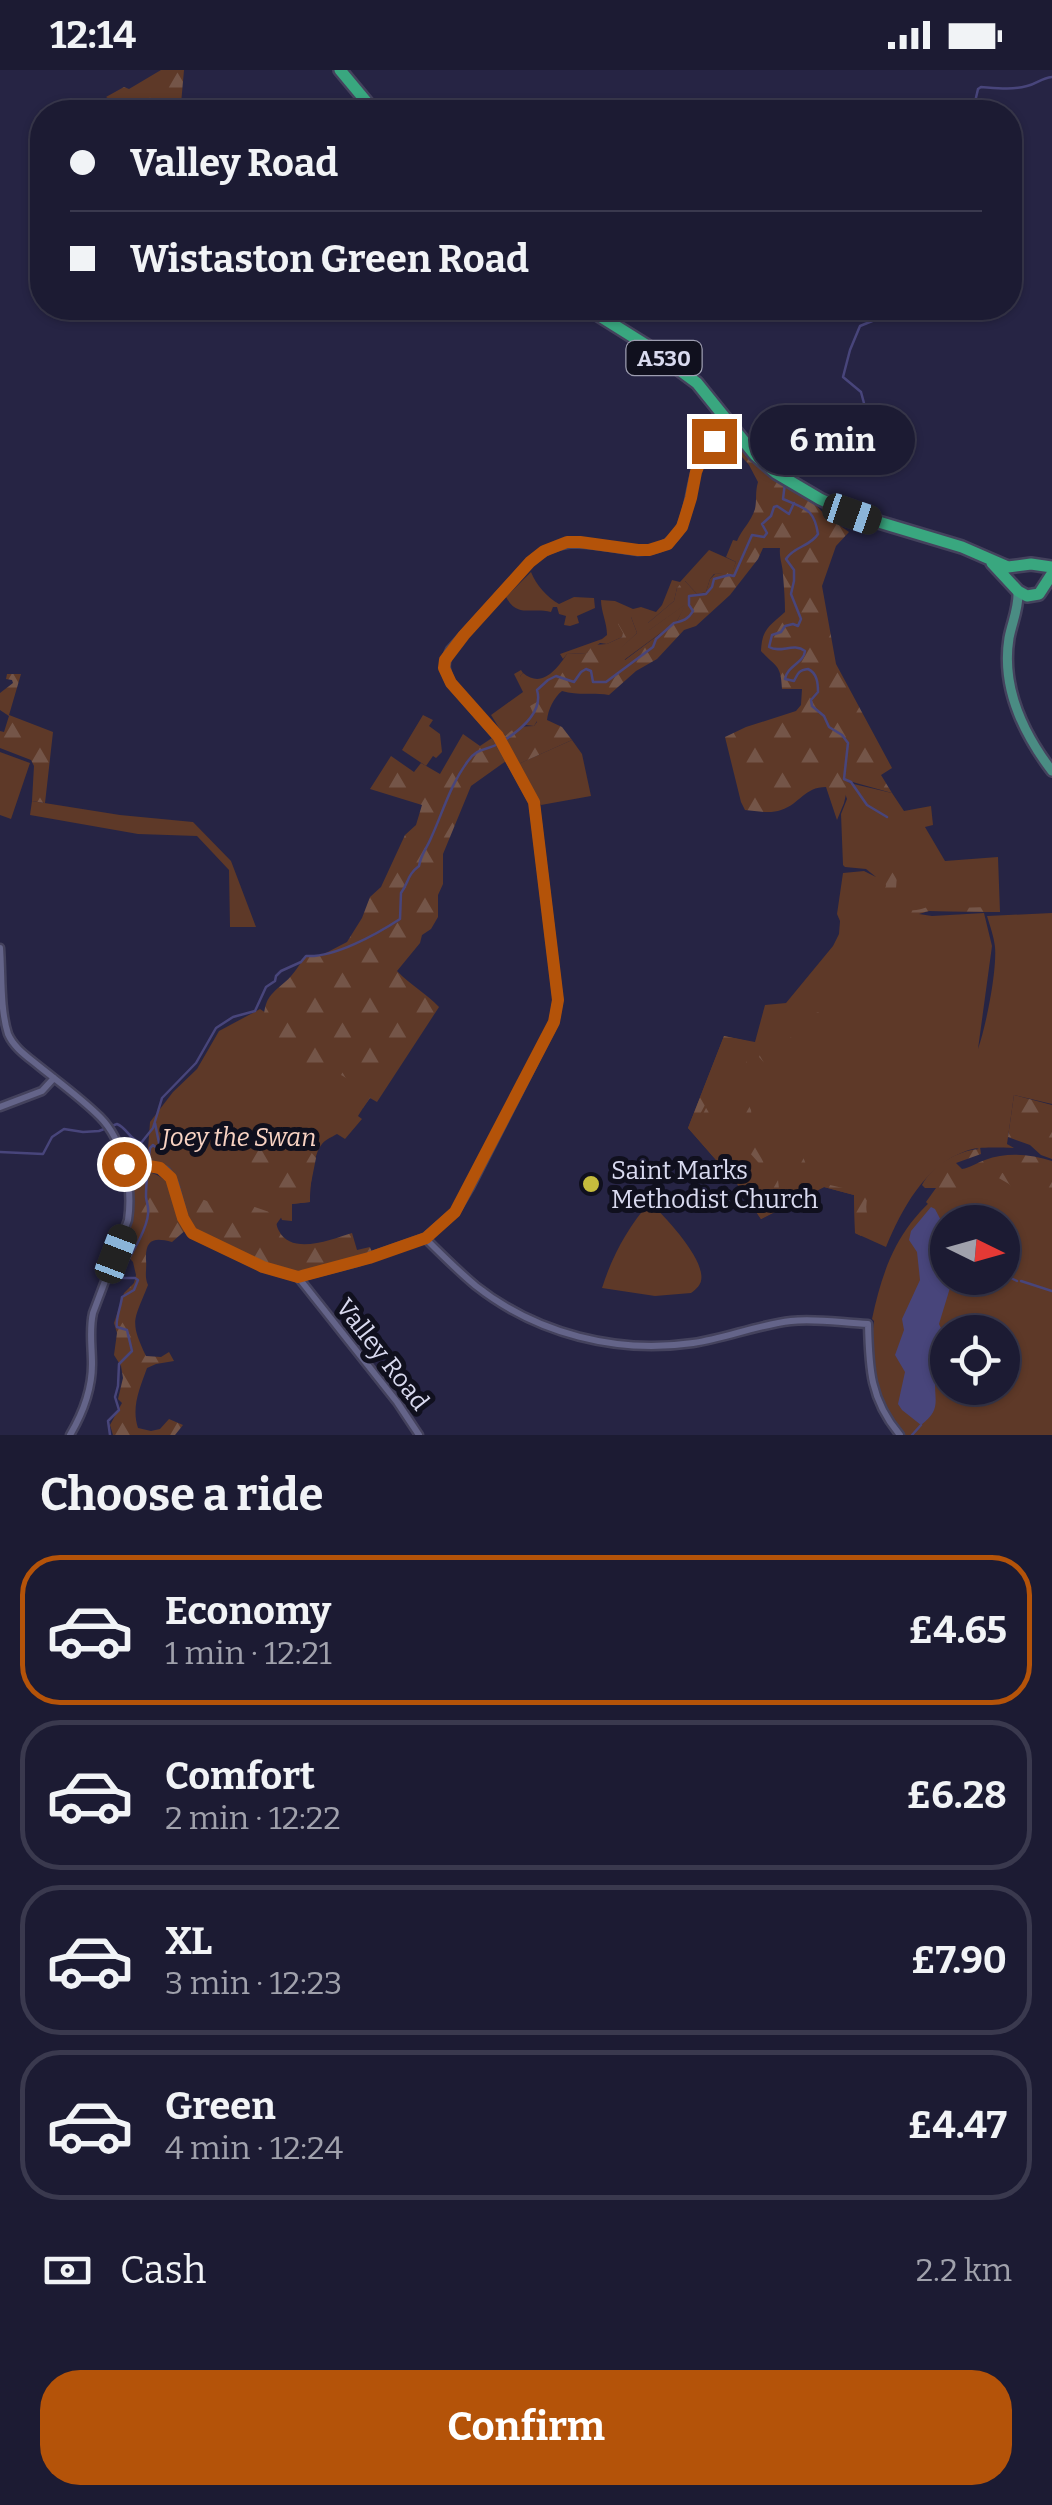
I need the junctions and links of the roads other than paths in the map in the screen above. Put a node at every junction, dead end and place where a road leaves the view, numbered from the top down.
1 (340, 70) edge
2 (366, 100) edge
3 (607, 320) edge
4 (732, 428) junction
5 (990, 560) junction
6 (1020, 566) junction
7 (1050, 574) edge
8 (1015, 588) junction
9 (1032, 596) junction
10 (1016, 611) junction
11 (1052, 771) edge
12 (0, 948) edge
13 (54, 1078) junction
14 (0, 1107) edge
15 (120, 1150) junction
16 (144, 1165) junction
17 (127, 1178) junction
18 (426, 1238) junction
19 (298, 1277) junction
20 (70, 1435) edge
21 (419, 1435) edge
22 (900, 1435) edge

1 - 2 highway
3 - 4 highway, A530
4 - 5 highway, A530
4 - 18 street
5 - 6 highway, A530
5 - 8 highway, A530
6 - 7 highway
6 - 8 highway
7 - 9 highway
8 - 9 highway
8 - 10 main road
9 - 10 main road
10 - 11 main road
12 - 13 street
13 - 14 street
13 - 15 street
15 - 16 street
15 - 17 street
16 - 17 street
16 - 19 street
17 - 20 street
18 - 19 street
18 - 22 street
19 - 21 street, Valley Road

